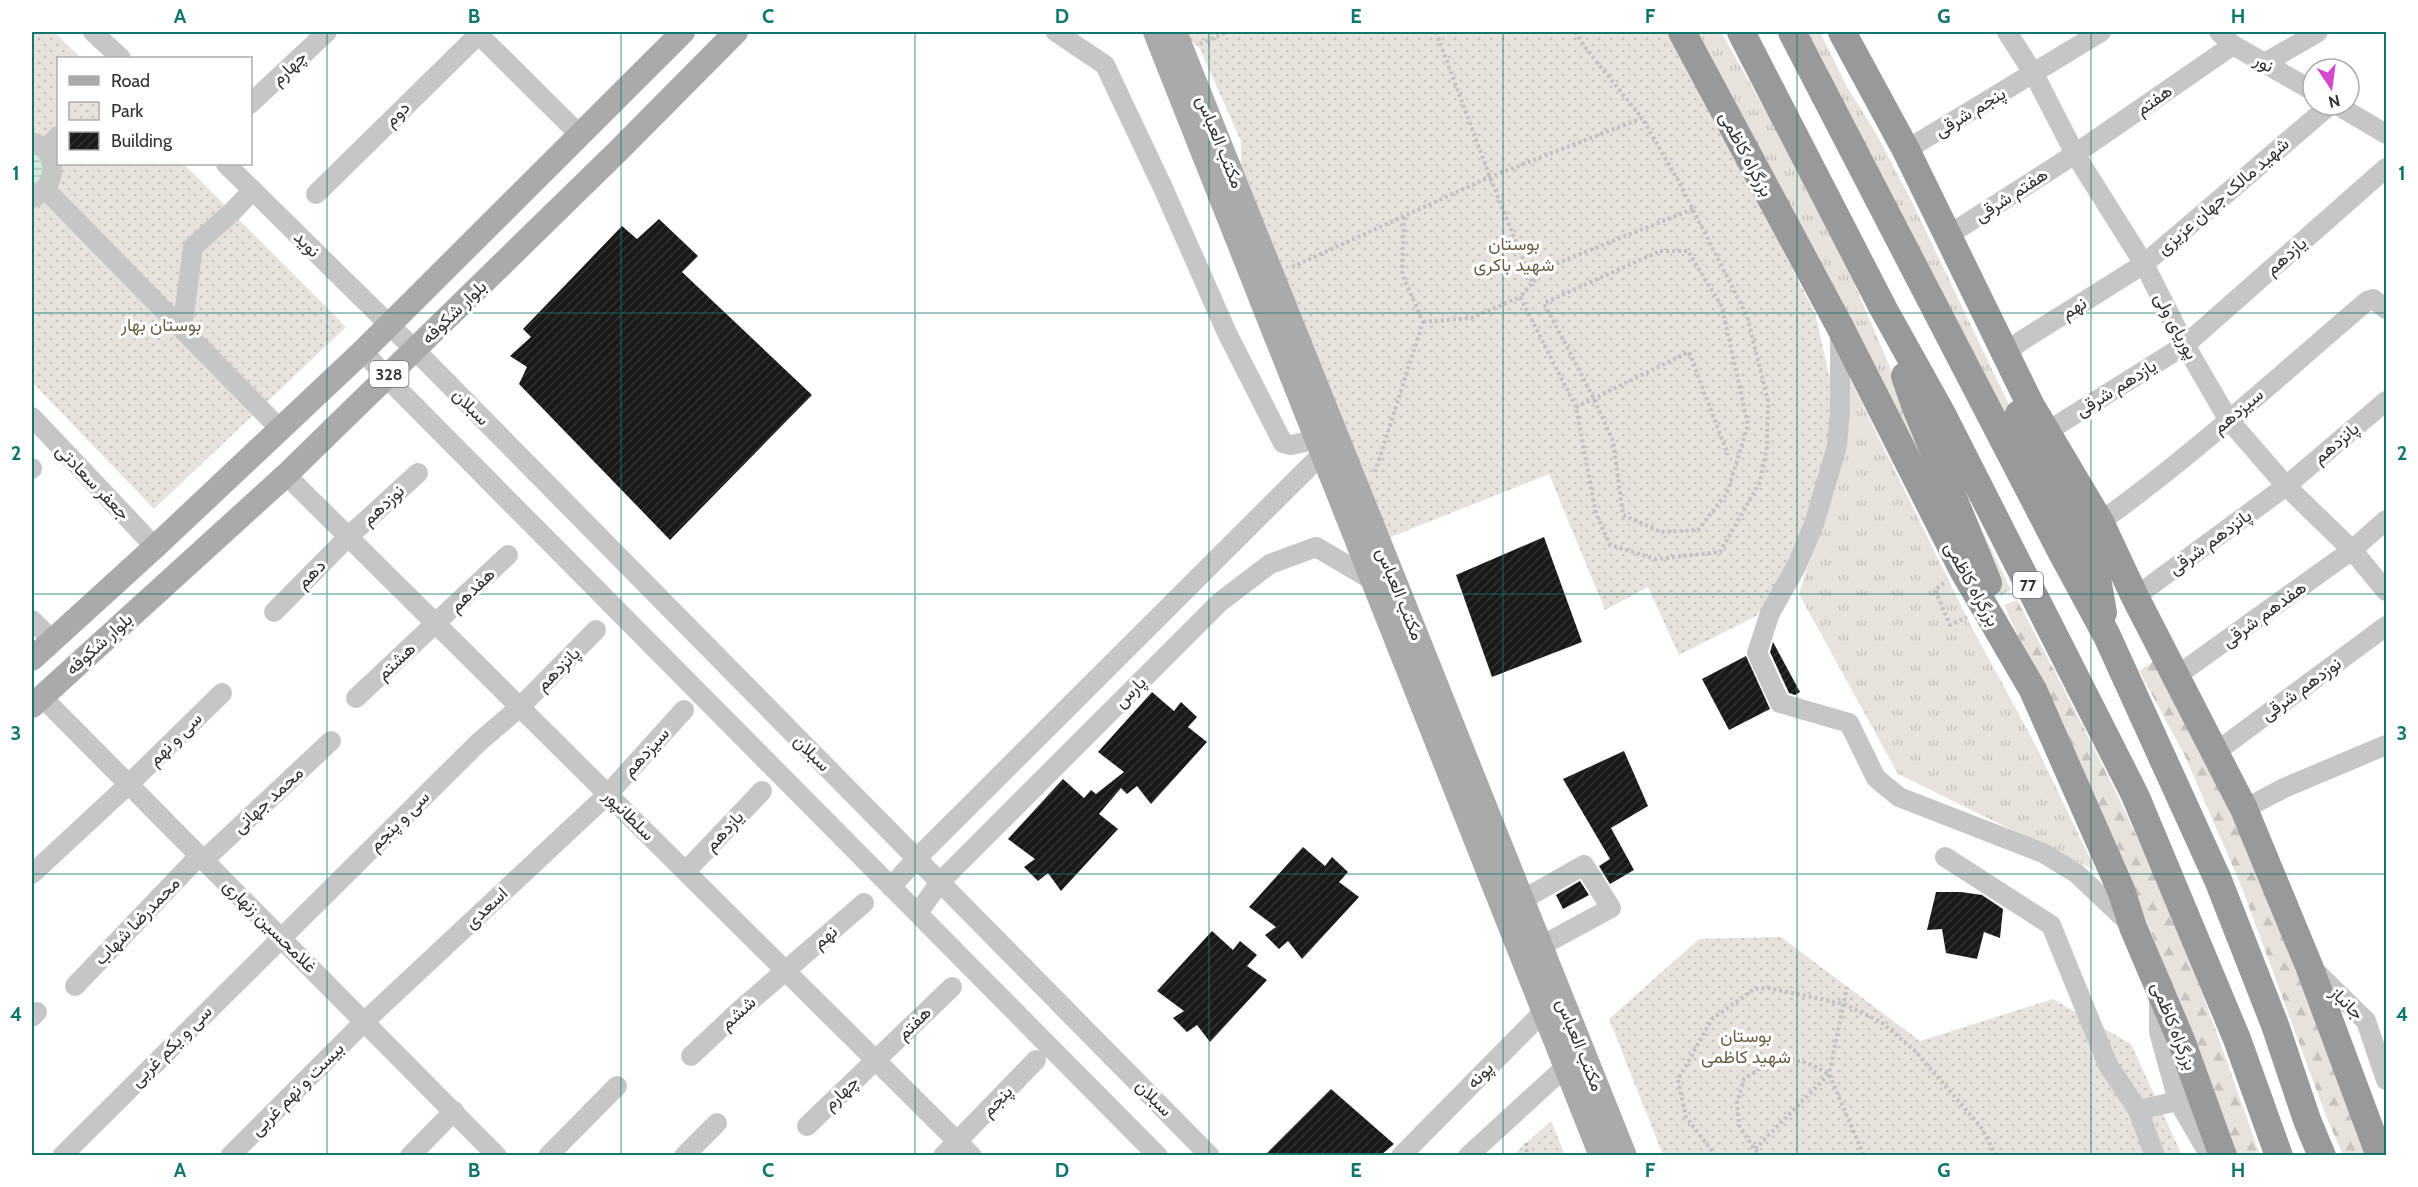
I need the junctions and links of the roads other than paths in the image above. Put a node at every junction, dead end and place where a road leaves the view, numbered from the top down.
1 (93, 32) edge
2 (327, 32) edge
3 (479, 32) edge
4 (683, 32) edge
5 (736, 32) edge
6 (1056, 32) edge
7 (1155, 32) edge
8 (1682, 32) edge
9 (1741, 32) edge
10 (1792, 32) edge
11 (1842, 32) edge
12 (2007, 32) edge
13 (2101, 32) edge
14 (2318, 32) edge
15 (2226, 38) edge
16 (1179, 41) edge
17 (119, 57) edge
18 (2265, 63) junction
19 (2034, 74) junction
20 (2301, 84) edge
21 (252, 102) edge
22 (2386, 112) edge
23 (2316, 117) edge
24 (2358, 117) edge
25 (2368, 123) junction
26 (579, 134) junction
27 (2386, 134) edge
28 (45, 142) edge
29 (1906, 150) junction
30 (2075, 154) junction
31 (227, 165) edge
32 (2386, 168) edge
33 (253, 190) junction
34 (38, 194) edge
35 (316, 194) dead end
36 (1947, 236) junction
37 (2144, 264) junction
38 (1973, 288) junction
39 (2380, 304) edge
40 (1882, 308) junction
41 (388, 324) junction
42 (1840, 327) junction
43 (182, 329) junction
44 (2185, 345) junction
45 (415, 350) junction
46 (363, 351) junction
47 (2005, 354) junction
48 (386, 377) junction
49 (2386, 401) edge
50 (32, 417) edge
51 (2228, 419) junction
52 (280, 429) junction
53 (2048, 431) junction
54 (1327, 445) junction
55 (418, 473) dead end
56 (286, 475) junction
57 (2286, 486) junction
58 (2386, 519) edge
59 (2100, 522) junction
60 (348, 537) junction
61 (155, 546) junction
62 (2352, 550) junction
63 (508, 555) dead end
64 (1198, 577) junction
65 (1374, 581) junction
66 (2386, 591) edge
67 (2134, 597) junction
68 (1220, 602) junction
69 (274, 612) dead end
70 (32, 620) edge
71 (436, 624) junction
72 (2386, 626) edge
73 (596, 630) dead end
74 (2107, 636) junction
75 (52, 640) junction
76 (32, 659) edge
77 (2175, 677) junction
78 (2033, 690) junction
79 (222, 693) dead end
80 (356, 698) dead end
81 (37, 701) edge
82 (520, 707) junction
83 (684, 710) dead end
84 (331, 741) dead end
85 (2386, 745) edge
86 (2216, 752) junction
87 (129, 784) junction
88 (762, 791) dead end
89 (608, 794) junction
90 (2244, 809) junction
91 (1944, 857) dead end
92 (202, 858) junction
93 (917, 858) junction
94 (686, 872) junction
95 (1499, 872) junction
96 (32, 874) edge
97 (940, 882) junction
98 (891, 886) junction
99 (1522, 900) junction
100 (864, 903) dead end
101 (918, 913) junction
102 (2133, 927) junction
103 (281, 937) junction
104 (1541, 946) junction
105 (2309, 966) junction
106 (785, 970) junction
107 (75, 986) dead end
108 (952, 987) dead end
109 (2159, 987) junction
110 (1551, 1003) junction
111 (364, 1022) junction
112 (691, 1056) dead end
113 (1574, 1059) junction
114 (875, 1060) junction
115 (1036, 1060) dead end
116 (2386, 1080) edge
117 (617, 1086) dead end
118 (2178, 1101) junction
119 (2138, 1110) junction
120 (453, 1111) junction
121 (2307, 1120) junction
122 (717, 1123) dead end
123 (807, 1126) dead end
124 (958, 1141) junction
125 (62, 1155) edge
126 (230, 1155) edge
127 (410, 1155) edge
128 (497, 1155) edge
129 (548, 1155) edge
130 (684, 1155) edge
131 (943, 1155) edge
132 (972, 1155) edge
133 (1158, 1155) edge
134 (1210, 1155) edge
135 (1401, 1155) edge
136 (1468, 1155) edge
137 (1601, 1155) edge
138 (1625, 1155) edge
139 (2155, 1155) edge
140 (2210, 1155) edge
141 (2223, 1155) edge
142 (2279, 1155) edge
143 (2322, 1155) edge
144 (2329, 1155) edge
145 (2380, 1155) edge

1 - 17 street
2 - 21 street, چهارم
3 - 26 street
3 - 35 street, دوم
4 - 26 main road, بلوار شکوفه / 328
5 - 45 main road, بلوار شکوفه / 328
6 - 54 street
7 - 54 main road, مکتب العباس
8 - 42 highway, بزرگراه کاظمی
9 - 40 highway, 77
10 - 74 highway, 77
11 - 29 highway
12 - 19 street, پوریای ولی
13 - 19 street
14 - 18 street
15 - 18 street, نور
15 - 30 street, هفتم
16 - 54 main road, مکتب العباس
18 - 20 street, نور
19 - 29 street, پنجم شرقی
19 - 30 street, پوریای ولی
22 - 25 street
23 - 37 street, شهید مالک جهان عزیزی
24 - 25 street
25 - 27 street
26 - 41 main road, بلوار شکوفه / 328
28 - 34 street
29 - 36 highway
30 - 36 street, هفتم شرقی
30 - 37 street, پوریای ولی
31 - 33 street, نوید
32 - 44 street, یازدهم
33 - 41 street, نوید
33 - 43 street
34 - 43 street
36 - 38 highway
37 - 44 street, پوریای ولی
37 - 47 street, نهم
38 - 47 highway
38 - 74 highway
39 - 51 street, سیزدهم
40 - 78 highway
40 - 142 highway, 77
41 - 45 street, نوید
41 - 46 main road, بلوار شکوفه / 328
42 - 78 highway, بزرگراه کاظمی
42 - 102 street
43 - 52 street
44 - 51 street, پوریای ولی
44 - 53 street, یازدهم شرقی
45 - 48 main road, بلوار شکوفه / 328
45 - 93 street, سبلان
46 - 48 street, سبلان
46 - 52 main road, بلوار شکوفه / 328
47 - 53 highway
48 - 56 main road, بلوار شکوفه / 328
48 - 98 street, سبلان
49 - 57 street, پانزدهم
50 - 61 street, جعفر سعادتی
51 - 57 street, پوریای ولی
51 - 59 street, سیزدهم
52 - 61 main road, بلوار شکوفه / 328
53 - 59 highway
54 - 64 street, پارس
54 - 65 main road, مکتب العباس
54 - 95 main road, مکتب العباس
55 - 60 street, نوزدهم
56 - 60 street, سلطانپور
56 - 81 main road, بلوار شکوفه / 328
57 - 62 street, پوریای ولی
57 - 67 street, پانزدهم شرقی
58 - 62 street
59 - 67 highway
60 - 69 street, دهم
60 - 71 street, سلطانپور
61 - 75 main road, بلوار شکوفه / 328
62 - 66 street, پوریای ولی
62 - 77 street, هفدهم شرقی
63 - 71 street, هفدهم
64 - 68 street
64 - 93 street, پارس
65 - 68 street, پارس
65 - 95 main road, مکتب العباس
67 - 77 highway
68 - 97 street, پارس
70 - 75 street
71 - 80 street, هشتم
71 - 82 street, سلطانپور
72 - 86 street, نوزدهم شرقی
73 - 82 street, پانزدهم
74 - 121 highway, 77
75 - 76 main road, بلوار شکوفه / 328
77 - 86 highway
78 - 102 highway, بزرگراه کاظمی
79 - 87 street, سی و نهم
81 - 87 street, غلامحسین زنهاری
82 - 89 street, سلطانپور
82 - 103 street, سی و پنجم
83 - 89 street, سیزدهم
84 - 92 street, محمد جهانی
85 - 90 street
86 - 90 highway
87 - 92 street, غلامحسین زنهاری
87 - 96 street, سی و نهم
88 - 94 street, یازدهم
89 - 94 street, سلطانپور
89 - 111 street, اسعدی
90 - 105 highway
91 - 119 street
92 - 103 street, غلامحسین زنهاری
92 - 107 street, محمدرضا شهاب
93 - 97 street, سبلان
93 - 98 street, پارس
94 - 106 street, سلطانپور
95 - 99 main road, مکتب العباس
95 - 110 main road, مکتب العباس
97 - 101 street, پارس
97 - 134 street, سبلان
98 - 101 street, سبلان
99 - 104 main road, مکتب العباس
99 - 104 street
100 - 106 street, نهم
101 - 133 street, سبلان
102 - 109 highway, بزرگراه کاظمی
103 - 111 street, غلامحسین زنهاری
103 - 125 street, سی و یکم غربی
104 - 110 main road, مکتب العباس
105 - 116 street, جانباز
105 - 145 highway
106 - 112 street, ششم
106 - 114 street, سلطانپور
108 - 114 street, هفتم
109 - 118 street
109 - 141 highway, بزرگراه کاظمی
110 - 113 main road, مکتب العباس
110 - 135 street, پونه
111 - 120 street, غلامحسین زنهاری
111 - 126 street, بیست و نهم غربی
113 - 136 street
113 - 137 main road, مکتب العباس
113 - 138 main road, مکتب العباس
114 - 123 street, چهارم
114 - 124 street, سلطانپور
115 - 124 street, پنجم
117 - 129 street
118 - 119 street
118 - 140 street
119 - 139 street
120 - 127 street
120 - 128 street, غلامحسین زنهاری
121 - 143 highway, 77
121 - 144 highway
122 - 130 street
124 - 131 street
124 - 132 street, سلطانپور

